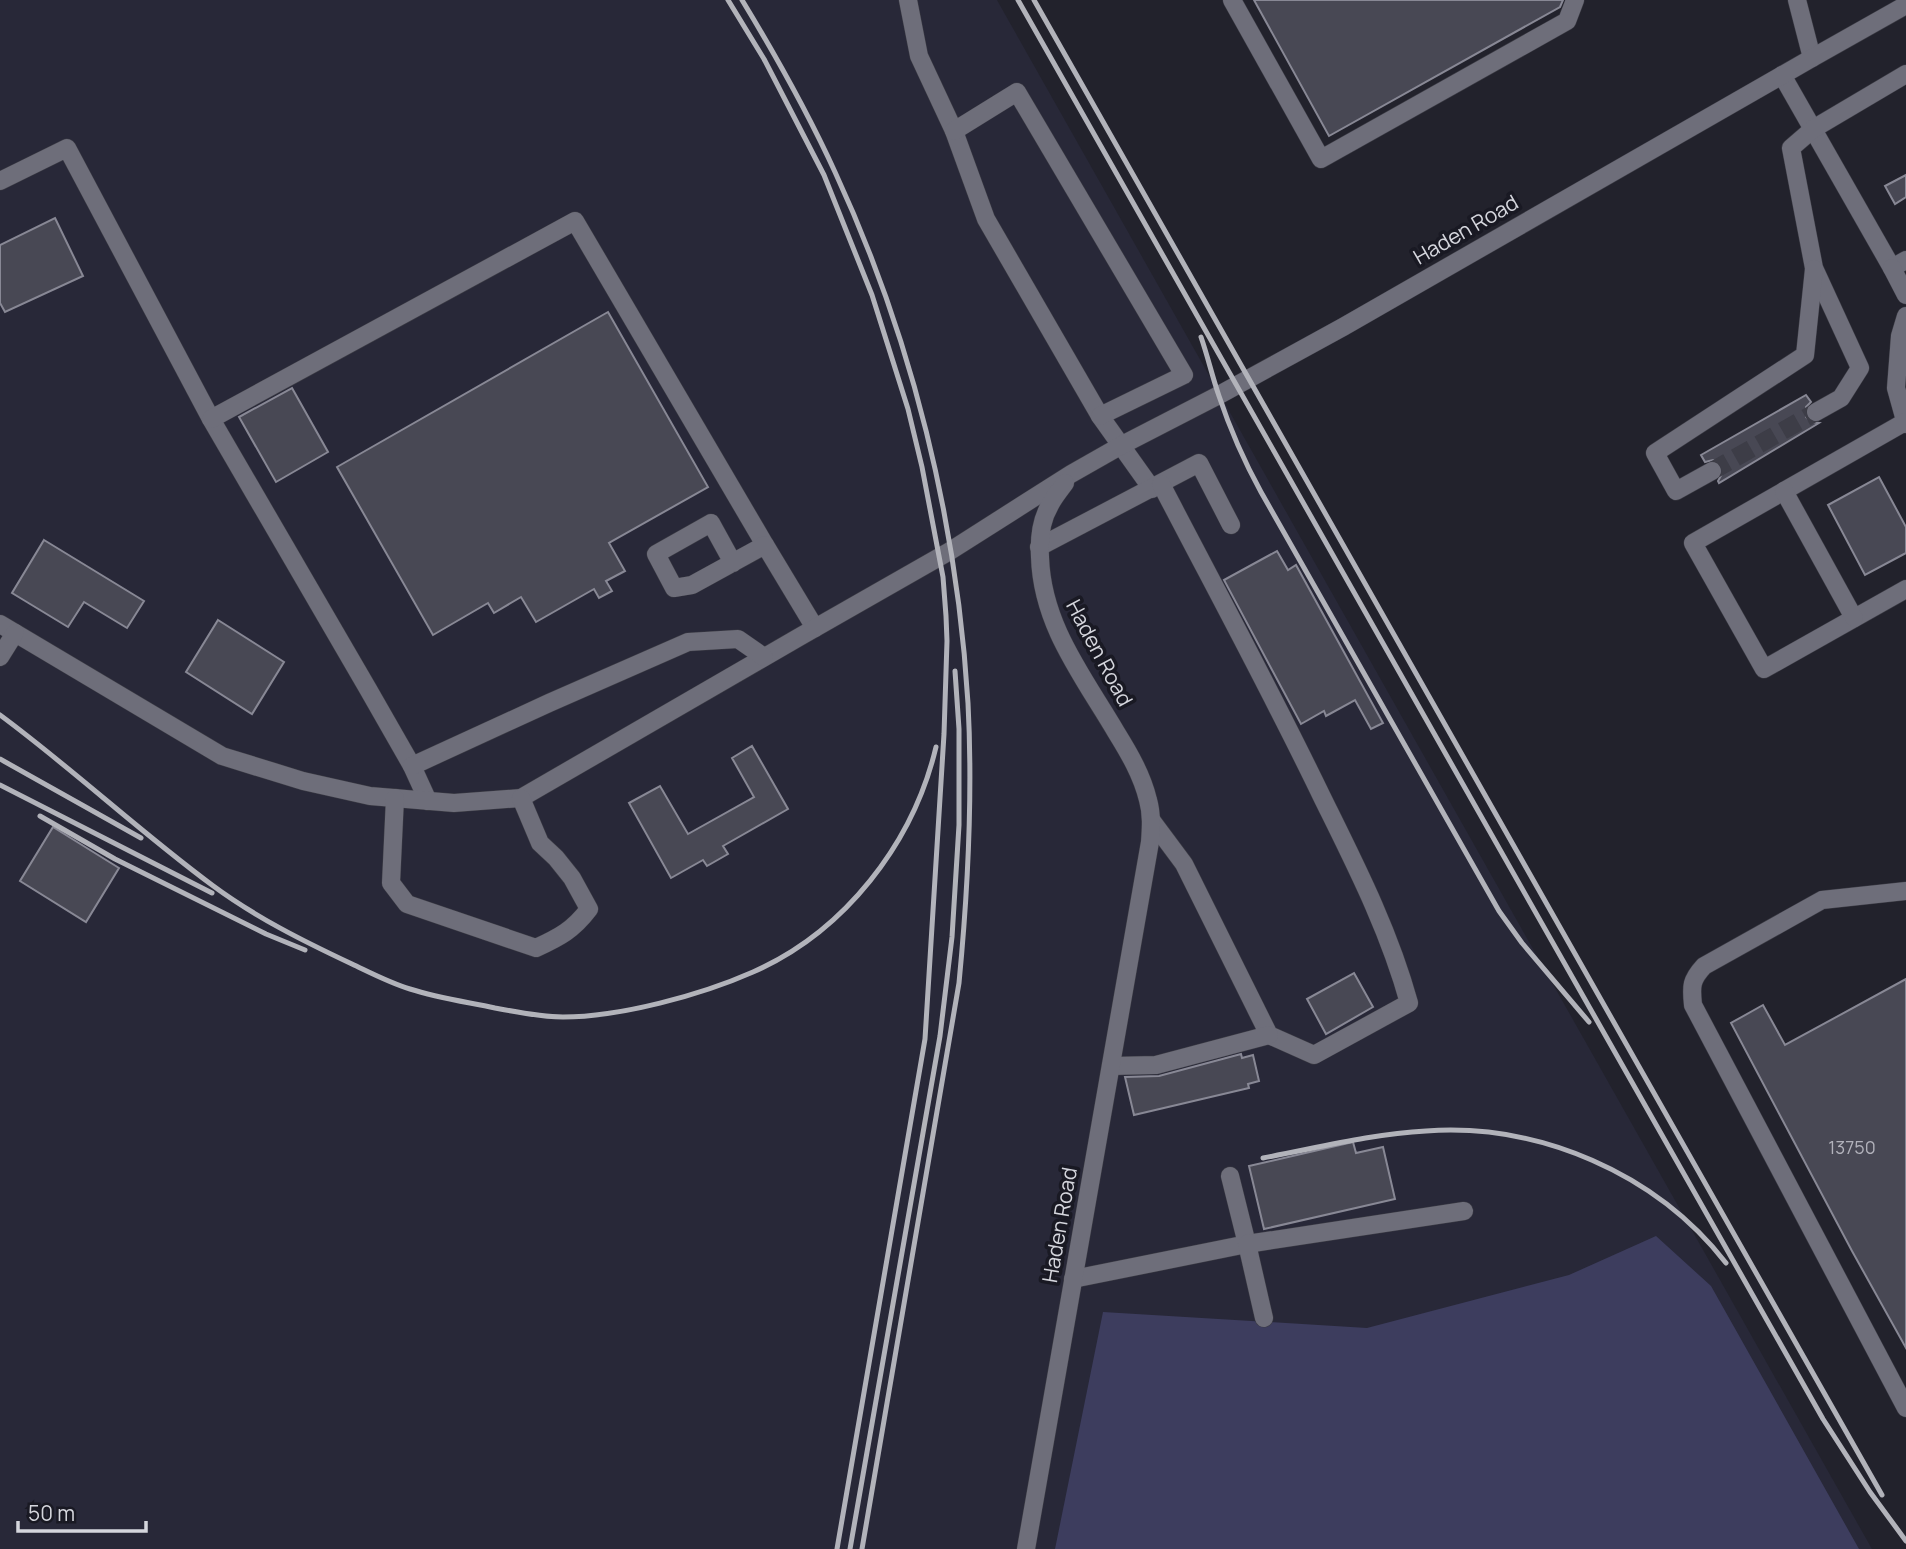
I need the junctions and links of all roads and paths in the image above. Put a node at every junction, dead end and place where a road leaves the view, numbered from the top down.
1 (908, 0) edge
2 (1232, 0) edge
3 (1575, 0) edge
4 (1797, 0) edge
5 (1906, 5) edge
6 (1812, 58) junction
7 (1906, 74) edge
8 (1782, 75) junction
9 (1813, 129) junction
10 (954, 131) junction
11 (0, 181) edge
12 (1899, 264) edge
13 (1814, 268) junction
14 (1906, 295) edge
15 (1906, 316) edge
16 (1816, 412) tunnel mouth
17 (1101, 416) junction
18 (211, 419) junction
19 (1905, 423) edge
20 (1122, 445) junction
21 (1712, 471) tunnel mouth
22 (1071, 474) junction
23 (1156, 487) junction
24 (1784, 491) junction
25 (1231, 525) dead end
26 (765, 545) junction
27 (1039, 547) junction
28 (733, 563) dead end
29 (1906, 589) edge
30 (1854, 618) junction
31 (8, 628) edge
32 (814, 628) junction
33 (0, 657) edge
34 (764, 657) junction
35 (412, 766) junction
36 (395, 798) junction
37 (521, 798) junction
38 (428, 801) junction
39 (1152, 821) junction
40 (1906, 891) edge
41 (1269, 1035) junction
42 (1111, 1066) junction
43 (1230, 1176) dead end
44 (1464, 1211) dead end
45 (1247, 1244) junction
46 (1073, 1279) junction
47 (1264, 1318) dead end
48 (1906, 1408) edge
49 (1026, 1549) edge

1 - 10 street
2 - 3 street
4 - 6 street
5 - 6 street, Haden Road
6 - 8 street, Haden Road
7 - 9 street
8 - 9 street
8 - 20 street, Haden Road
9 - 12 street
9 - 13 street
10 - 17 street
10 - 17 street
11 - 18 street
12 - 14 street
13 - 16 street
13 - 21 street
15 - 19 street
17 - 20 street
18 - 26 street
18 - 35 street
19 - 24 street
20 - 22 street, Haden Road
20 - 23 street
22 - 27 street, Haden Road
22 - 32 street
23 - 25 street
23 - 27 street
23 - 41 street
24 - 30 street
24 - 30 street
26 - 28 street
26 - 32 street
27 - 39 street, Haden Road
29 - 30 street
31 - 33 street
31 - 36 street
32 - 34 street
34 - 35 street
34 - 37 street
35 - 38 street
36 - 37 street
36 - 38 street
37 - 38 street
39 - 41 street
39 - 42 street, Haden Road
40 - 48 street
41 - 42 street
42 - 46 street, Haden Road
43 - 45 street
44 - 45 street
45 - 46 street
45 - 47 street
46 - 49 street, Haden Road

